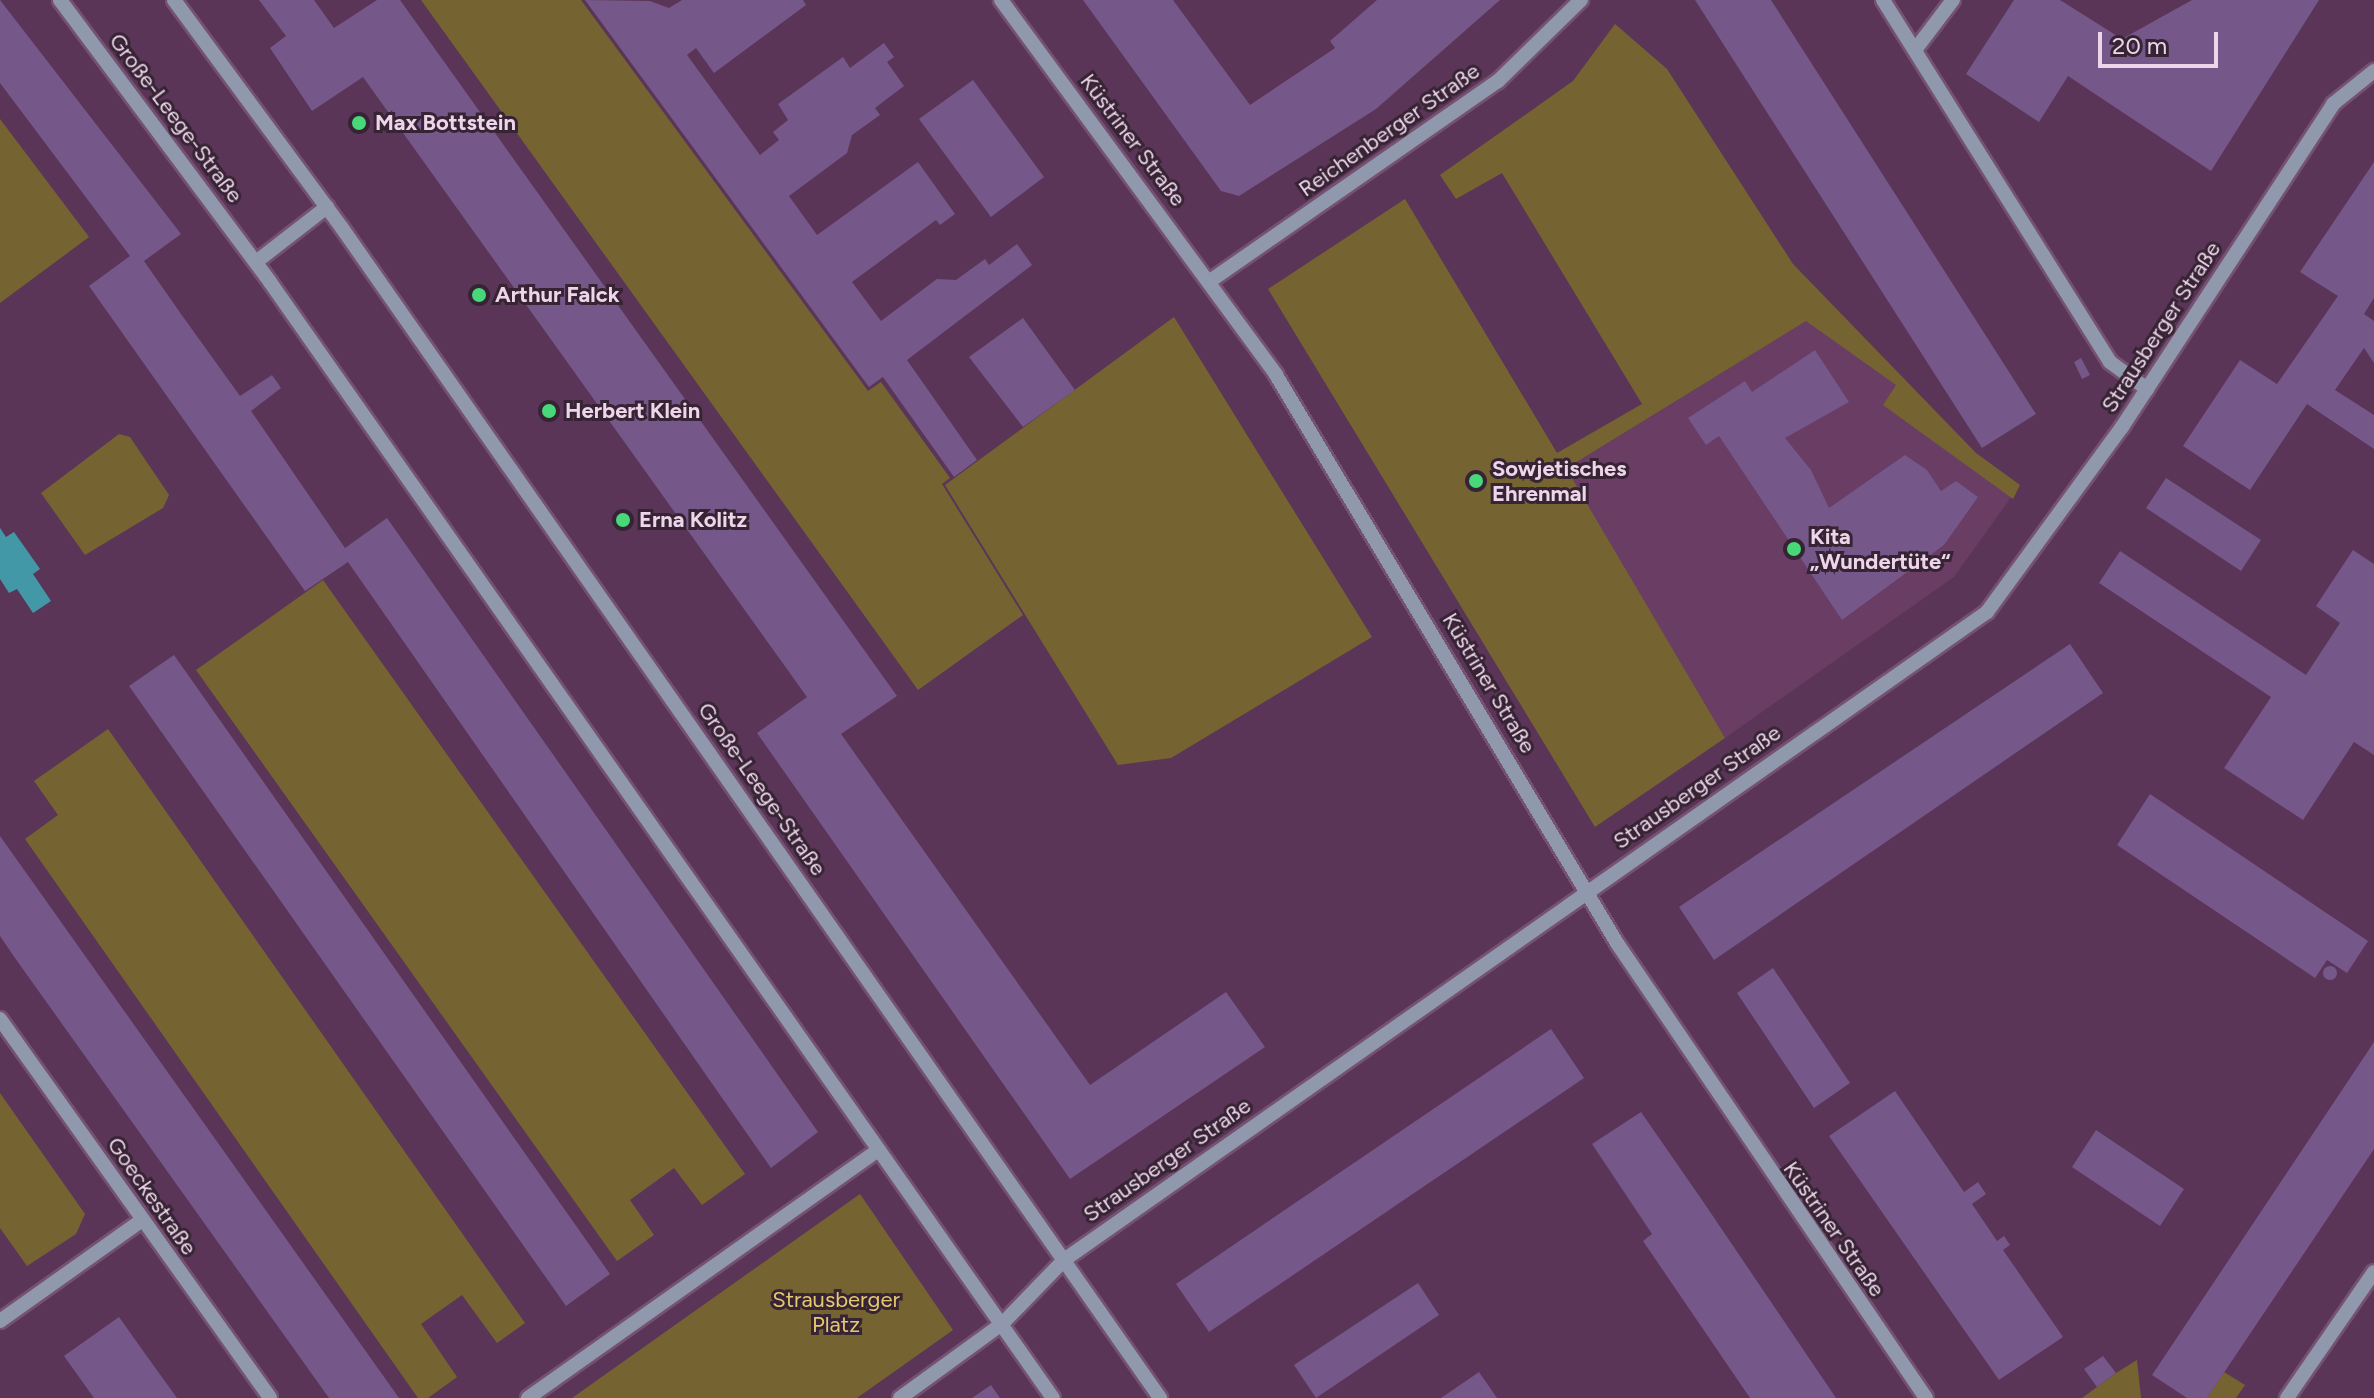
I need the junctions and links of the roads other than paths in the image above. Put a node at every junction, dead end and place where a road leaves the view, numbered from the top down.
1 (60, 0) edge
2 (174, 0) edge
3 (1001, 0) edge
4 (1581, 0) edge
5 (1883, 0) edge
6 (1953, 0) edge
7 (1915, 50) junction
8 (2374, 71) edge
9 (327, 207) junction
10 (256, 262) junction
11 (1210, 281) junction
12 (2147, 389) junction
13 (1586, 894) junction
14 (0, 1019) edge
15 (878, 1150) junction
16 (142, 1220) junction
17 (1064, 1260) junction
18 (2374, 1272) edge
19 (0, 1321) edge
20 (1002, 1324) junction
21 (270, 1398) edge
22 (528, 1398) edge
23 (900, 1398) edge
24 (1053, 1398) edge
25 (1160, 1398) edge
26 (1926, 1398) edge
27 (2287, 1398) edge

1 - 10 street, Große-Leege-Straße
2 - 9 street, Große-Leege-Straße
3 - 11 street, Küstriner Straße
4 - 11 street, Reichenberger Straße
5 - 7 street
6 - 7 street
7 - 12 street
8 - 12 street, Strausberger Straße
9 - 10 street
9 - 17 street, Große-Leege-Straße
10 - 15 street, Große-Leege-Straße
11 - 13 street, Küstriner Straße
12 - 13 street, Strausberger Straße
13 - 17 street, Strausberger Straße
13 - 26 street, Küstriner Straße
14 - 16 street, Goeckestraße
15 - 20 street, Große-Leege-Straße
15 - 22 street
16 - 19 street
16 - 21 street, Goeckestraße
17 - 20 street, Strausberger Straße
17 - 25 street, Große-Leege-Straße
18 - 27 street
20 - 23 street, Strausberger Straße
20 - 24 street, Große-Leege-Straße

